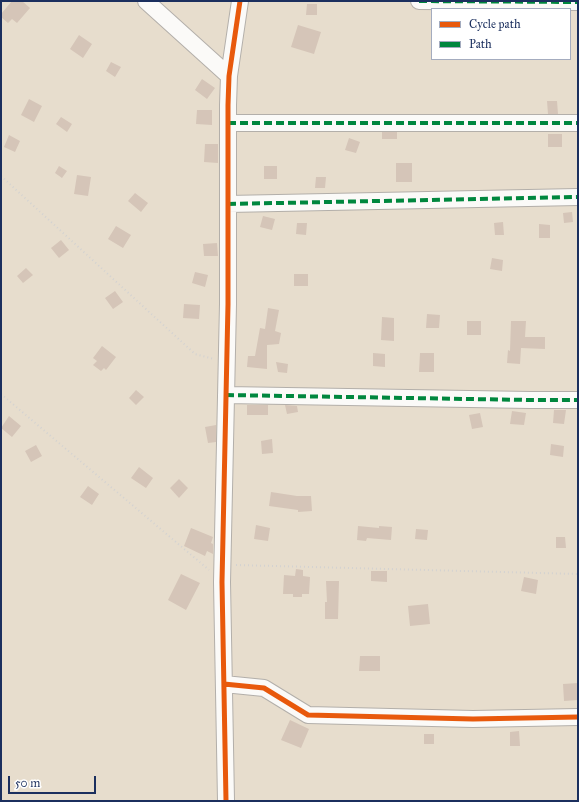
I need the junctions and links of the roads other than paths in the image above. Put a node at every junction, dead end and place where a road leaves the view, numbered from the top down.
1 (146, 1) edge
2 (240, 1) edge
3 (419, 1) edge
4 (578, 2) edge
5 (229, 76) junction
6 (228, 123) junction
7 (578, 123) edge
8 (578, 197) edge
9 (228, 204) junction
10 (226, 395) junction
11 (578, 400) edge
12 (224, 684) junction
13 (578, 717) edge
14 (226, 801) edge

1 - 5 street
2 - 5 street
3 - 4 street
5 - 6 street
6 - 7 street
6 - 9 street
8 - 9 street
9 - 10 street
10 - 11 street
10 - 12 street
12 - 13 street
12 - 14 street

